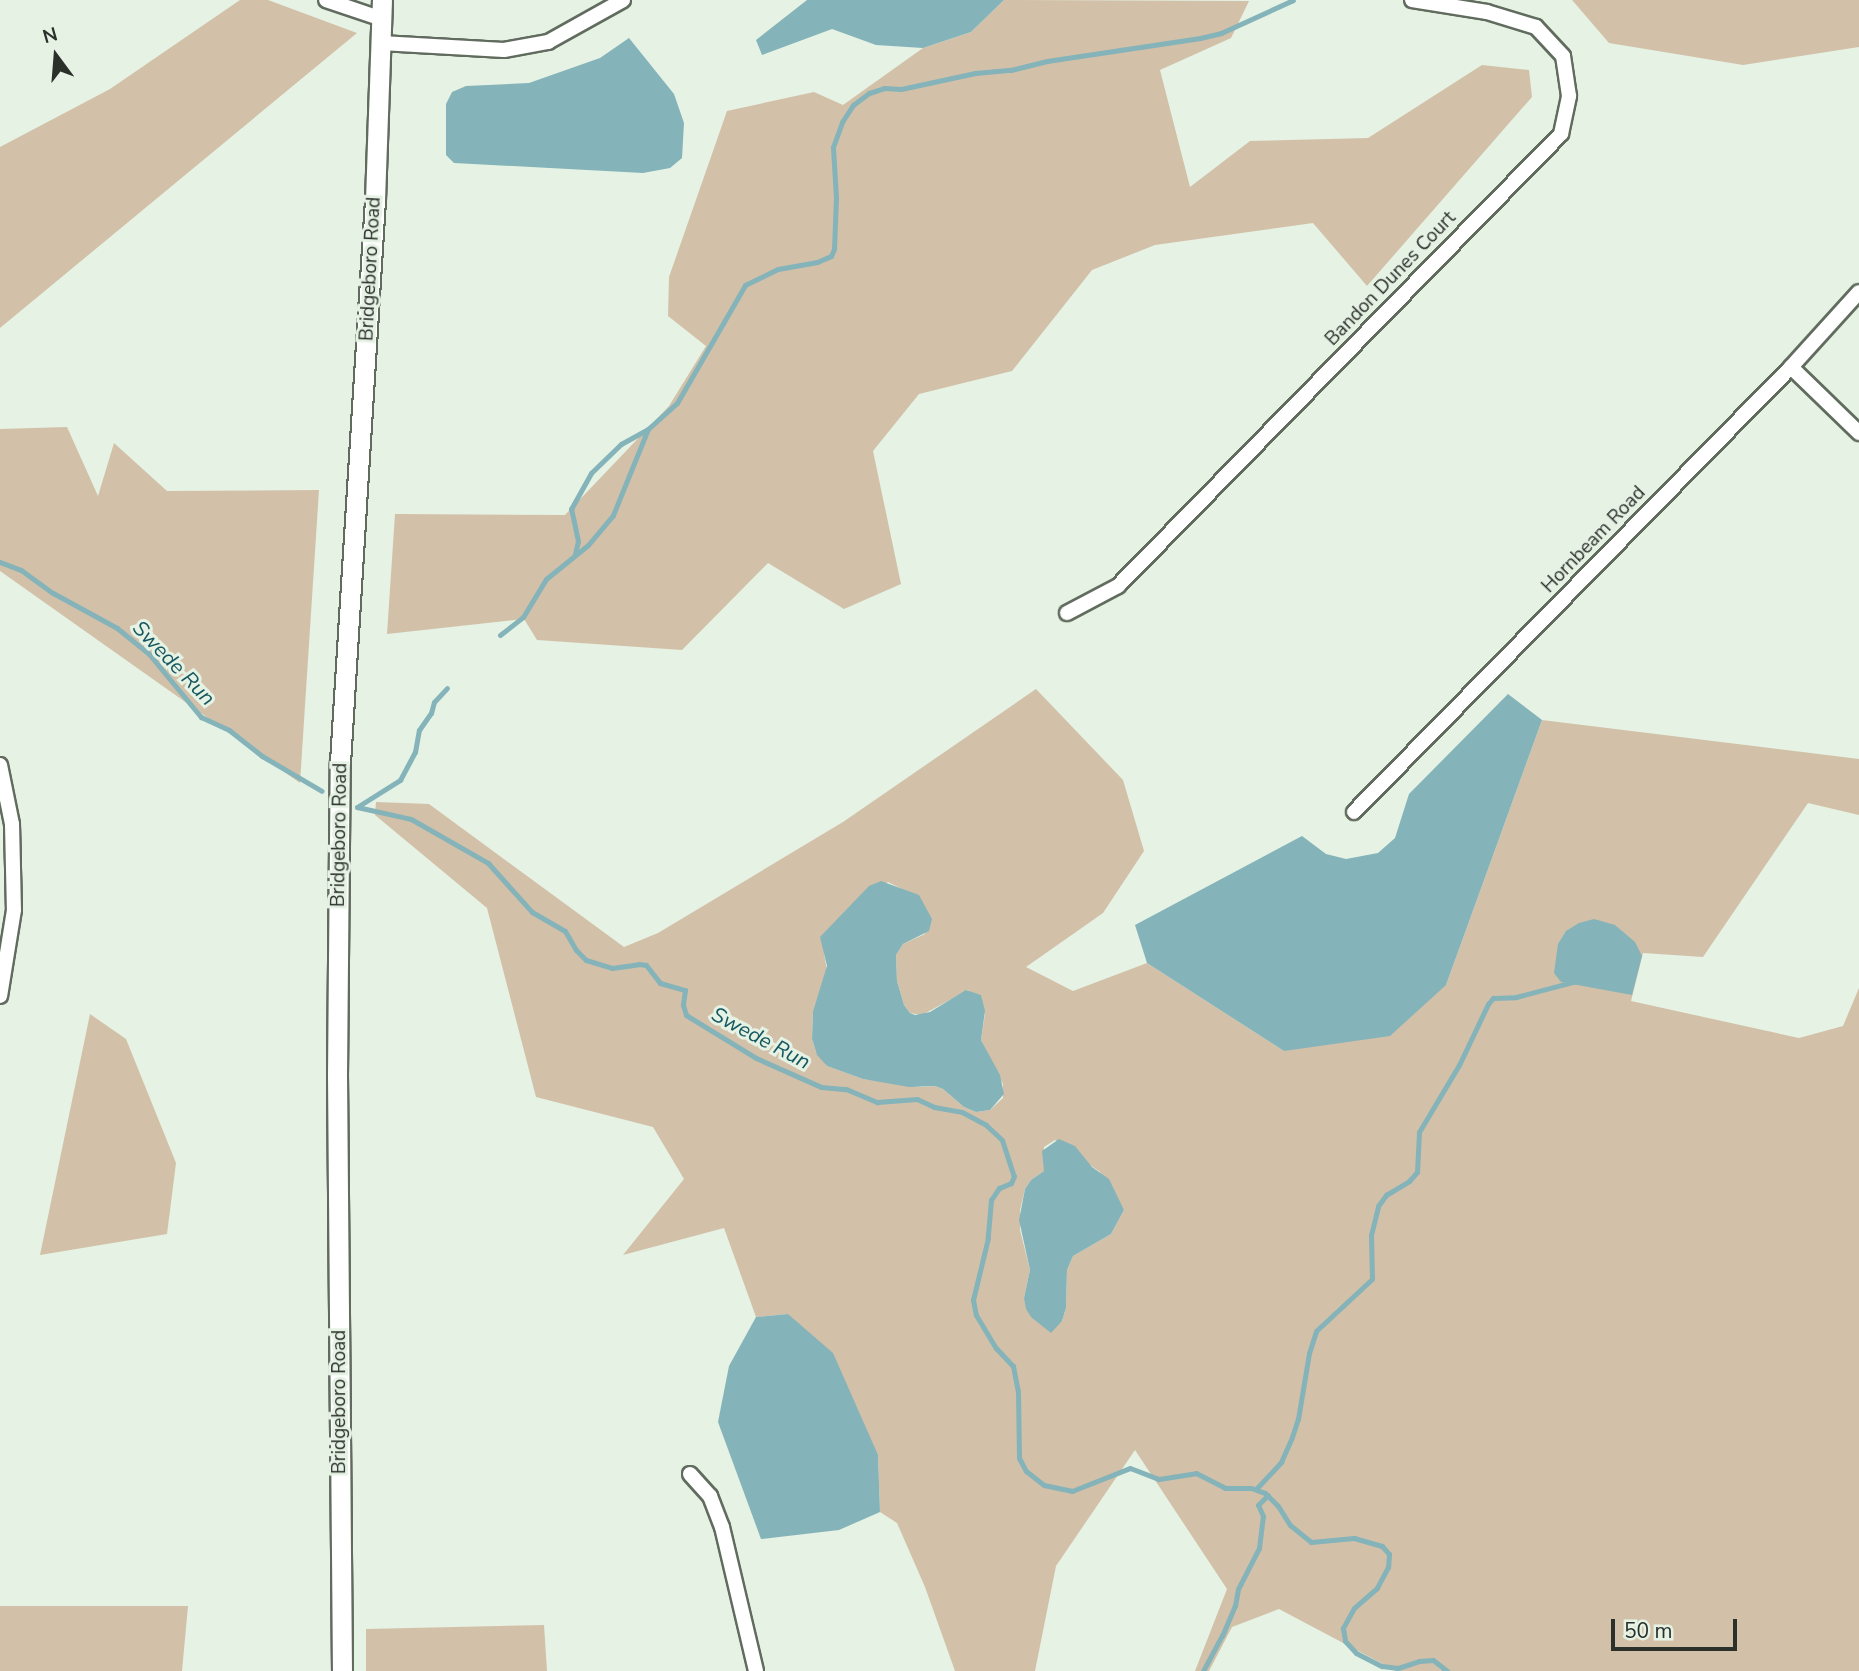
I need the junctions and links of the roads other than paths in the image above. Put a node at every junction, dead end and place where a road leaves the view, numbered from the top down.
1 (326, 0) edge
2 (623, 0) edge
3 (1412, 0) edge
4 (382, 9) edge
5 (381, 44) junction
6 (1859, 292) edge
7 (1791, 367) junction
8 (1859, 433) edge
9 (1067, 613) dead end
10 (0, 765) edge
11 (1354, 812) dead end
12 (0, 996) edge
13 (690, 1474) dead end
14 (342, 1671) edge
15 (756, 1671) edge

1 - 4 street
2 - 5 street
3 - 9 street, Bandon Dunes Court
4 - 5 main road, Bridgeboro Road
5 - 14 main road, Bridgeboro Road
6 - 7 street, Hornbeam Road
7 - 8 street
7 - 11 street, Hornbeam Road
10 - 12 street
13 - 15 street

